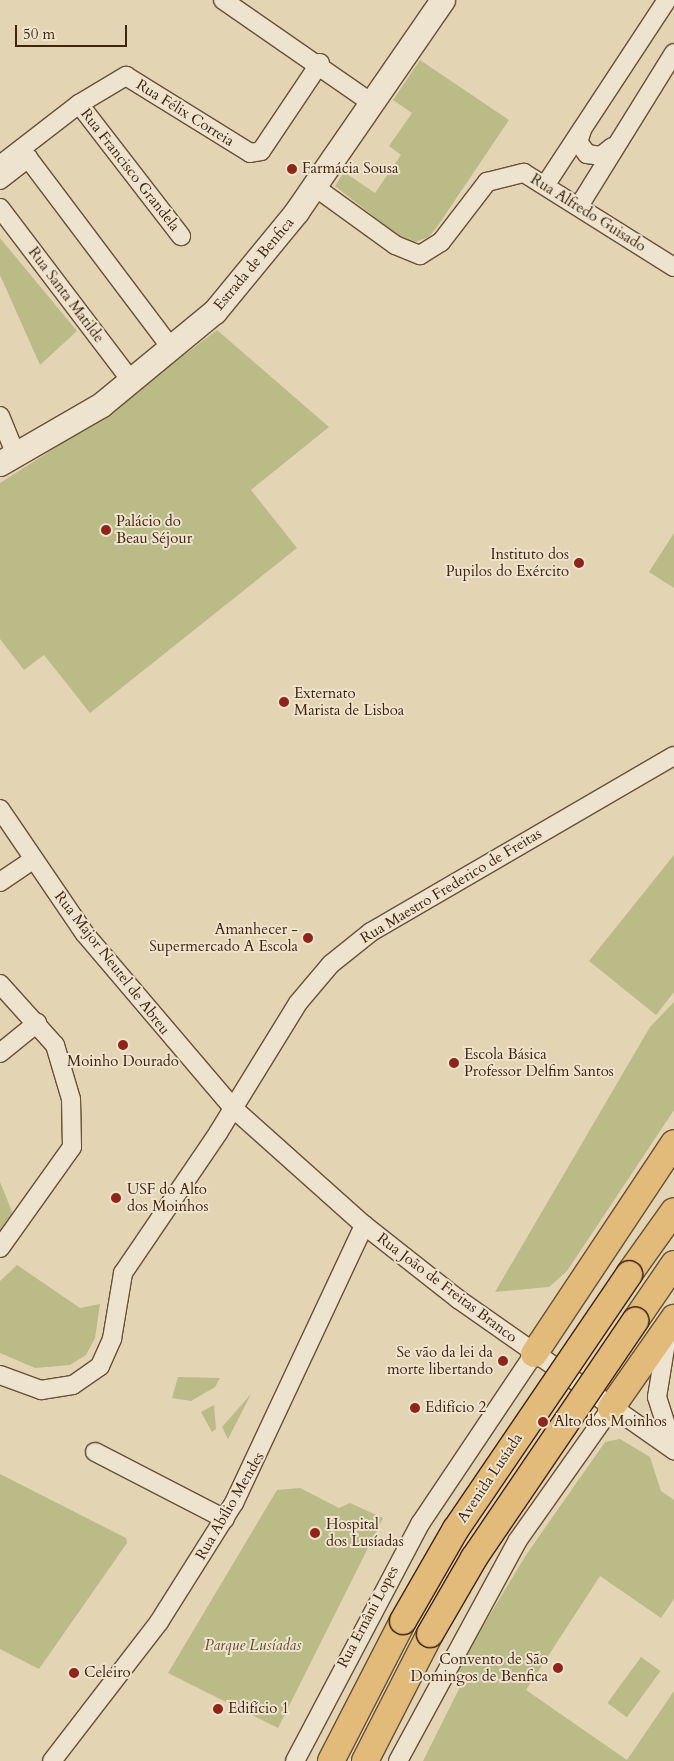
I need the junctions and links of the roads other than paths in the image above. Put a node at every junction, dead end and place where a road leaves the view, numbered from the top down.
1 (223, 0) edge
2 (443, 0) edge
3 (667, 0) edge
4 (674, 53) edge
5 (327, 68) junction
6 (392, 77) junction
7 (79, 104) junction
8 (373, 104) junction
9 (585, 125) junction
10 (614, 145) junction
11 (0, 165) edge
12 (0, 180) edge
13 (546, 184) junction
14 (315, 186) junction
15 (579, 206) junction
16 (0, 208) edge
17 (181, 236) dead end
18 (674, 267) edge
19 (172, 349) junction
20 (132, 382) junction
21 (0, 416) edge
22 (8, 459) edge
23 (674, 756) edge
24 (0, 809) edge
25 (33, 860) junction
26 (0, 882) edge
27 (0, 984) edge
28 (37, 1023) junction
29 (0, 1053) edge
30 (233, 1108) junction
31 (674, 1143) edge
32 (674, 1196) edge
33 (667, 1221) edge
34 (364, 1225) junction
35 (0, 1248) edge
36 (674, 1264) edge
37 (672, 1322) edge
38 (534, 1354) junction
39 (0, 1375) edge
40 (611, 1408) junction
41 (674, 1450) edge
42 (95, 1452) dead end
43 (225, 1519) junction
44 (52, 1761) edge
45 (295, 1761) edge
46 (331, 1761) edge
47 (365, 1761) edge
48 (398, 1761) edge

1 - 5 street
2 - 6 street, Estrada de Benfica
3 - 9 street
4 - 10 street
5 - 6 street
5 - 7 street, Rua Félix Correia
5 - 8 street
6 - 8 street, Estrada de Benfica
7 - 11 street, Rua Félix Correia
7 - 17 street, Rua Francisco Grandela
8 - 14 street, Estrada de Benfica
9 - 10 street
9 - 13 street
10 - 15 street
12 - 19 street
13 - 14 street, Rua Alfredo Guisado
13 - 15 street, Rua Alfredo Guisado
14 - 19 street, Estrada de Benfica
15 - 18 street, Rua Alfredo Guisado
16 - 20 street, Rua Santa Matilde
19 - 20 street, Estrada de Benfica
20 - 22 street, Estrada de Benfica
21 - 22 street
23 - 30 street, Rua Maestro Frederico de Freitas
24 - 25 street, Rua Major Neutel de Abreu
25 - 26 street
25 - 30 street, Rua Major Neutel de Abreu
27 - 28 street
28 - 29 street
28 - 35 street
30 - 34 street, Rua João de Freitas Branco
30 - 39 street, Rua Maestro Frederico de Freitas
31 - 38 main road
32 - 33 main road, Avenida Lusíada
33 - 46 main road, Avenida Lusíada, bridge
34 - 38 street, Rua João de Freitas Branco
34 - 43 street, Rua Abílio Mendes
36 - 47 main road, Avenida Lusíada, bridge
37 - 40 main road
37 - 41 street
38 - 40 street, Rua João de Freitas Branco
38 - 45 street, Rua Ernâni Lopes
40 - 41 street, Rua João de Freitas Branco
40 - 48 street
42 - 43 street
43 - 44 street, Rua Abílio Mendes

